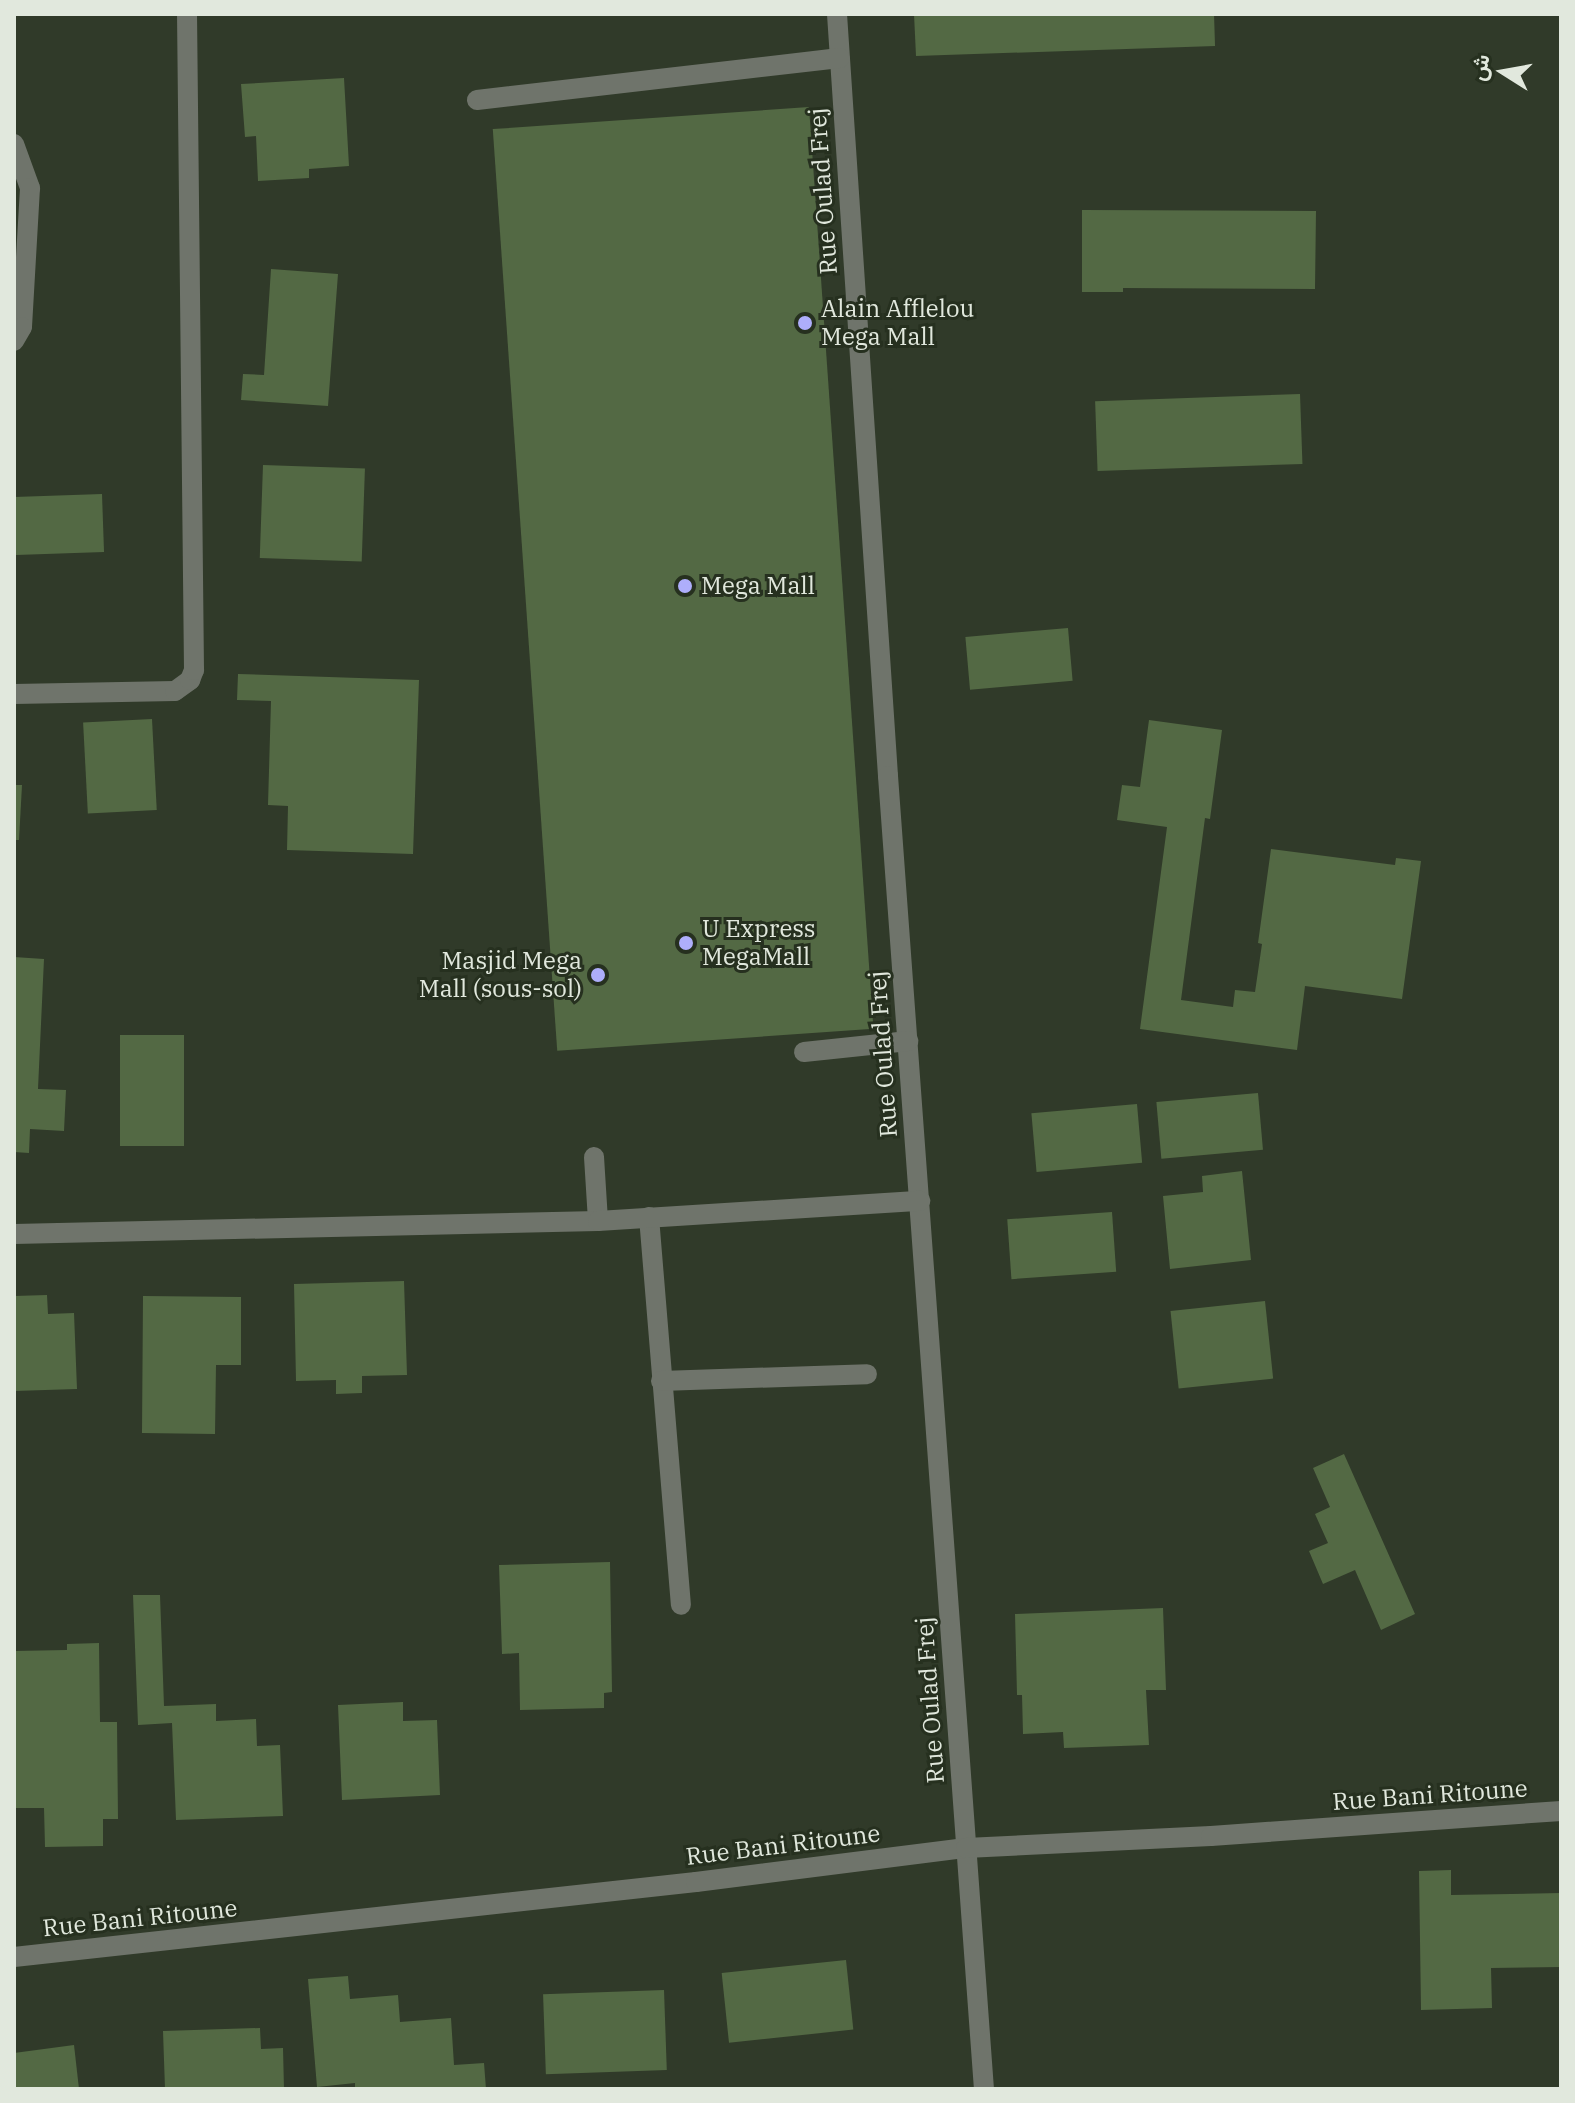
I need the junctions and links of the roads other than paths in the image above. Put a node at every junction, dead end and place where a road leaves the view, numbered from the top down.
1 (187, 14) edge
2 (837, 14) edge
3 (840, 58) junction
4 (477, 100) dead end
5 (14, 144) edge
6 (14, 341) edge
7 (14, 694) edge
8 (908, 1041) junction
9 (804, 1052) dead end
10 (594, 1157) dead end
11 (920, 1201) junction
12 (649, 1217) junction
13 (598, 1221) junction
14 (14, 1234) edge
15 (867, 1374) dead end
16 (661, 1381) junction
17 (681, 1605) dead end
18 (1561, 1811) edge
19 (966, 1848) junction
20 (14, 1957) edge
21 (984, 2089) edge

1 - 7 street
2 - 3 street, Rue Oulad Frej
3 - 4 street
3 - 8 street, Rue Oulad Frej
5 - 6 street
8 - 9 street
8 - 11 street, Rue Oulad Frej
10 - 13 street
11 - 12 street
11 - 19 street, Rue Oulad Frej
12 - 13 street
12 - 16 street
13 - 14 street
15 - 16 street
16 - 17 street
18 - 19 street, Rue Bani Ritoune
19 - 20 street, Rue Bani Ritoune
19 - 21 street, Rue Oulad Frej

